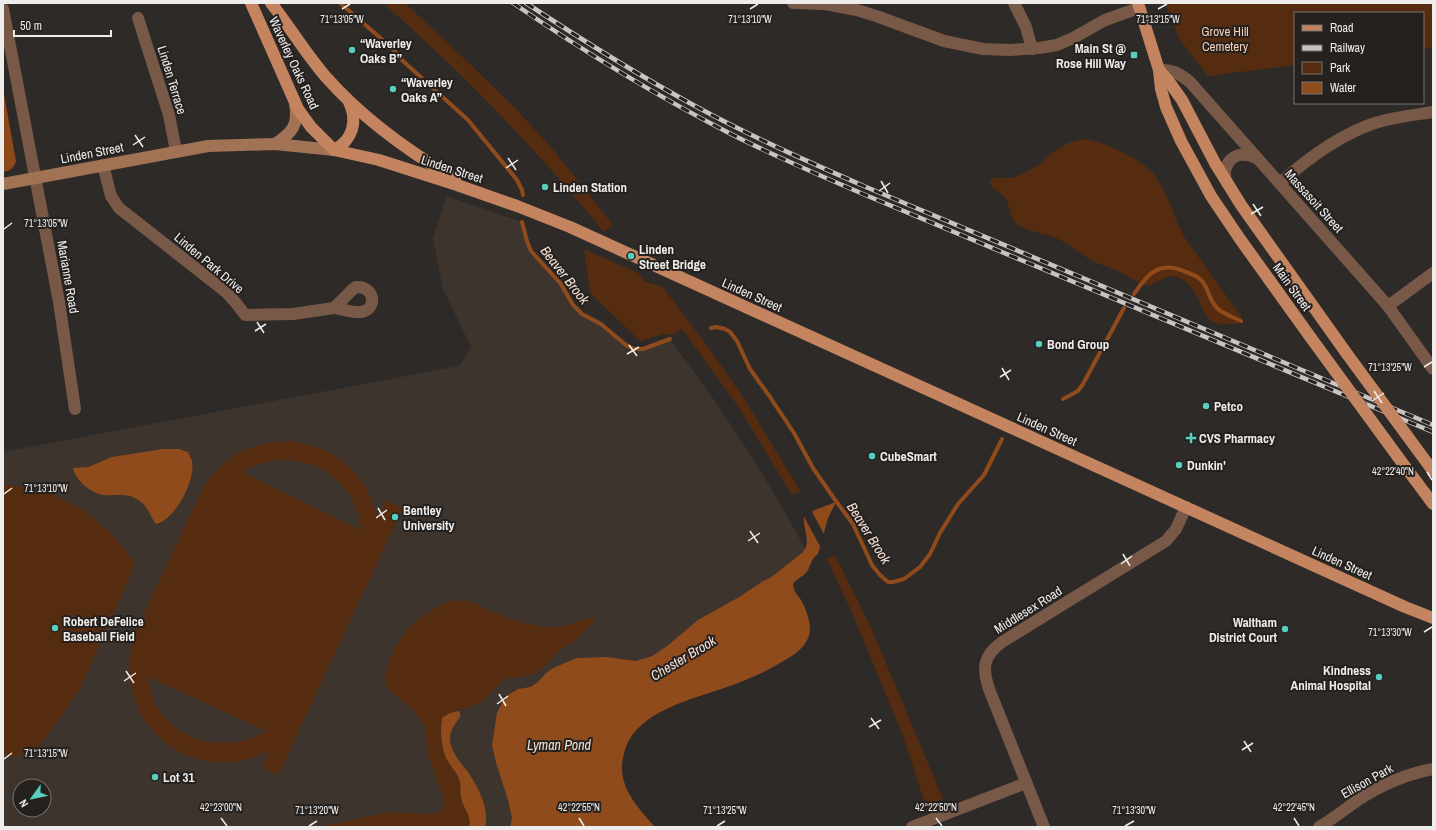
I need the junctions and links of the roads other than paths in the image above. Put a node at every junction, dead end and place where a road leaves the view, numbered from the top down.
1 (251, 3) edge
2 (271, 3) edge
3 (793, 3) edge
4 (825, 3) edge
5 (1014, 3) edge
6 (1139, 6) edge
7 (3, 9) edge
8 (138, 18) dead end
9 (1032, 49) junction
10 (1159, 70) junction
11 (347, 99) junction
12 (295, 104) junction
13 (1433, 112) edge
14 (275, 144) junction
15 (334, 150) junction
16 (176, 151) junction
17 (1258, 159) junction
18 (103, 165) junction
19 (36, 178) junction
20 (1280, 183) junction
21 (3, 184) edge
22 (1228, 185) junction
23 (480, 193) junction
24 (1433, 273) edge
25 (1388, 306) junction
26 (334, 308) dead end
27 (1433, 369) edge
28 (75, 409) dead end
29 (1433, 471) edge
30 (1433, 504) edge
31 (1186, 507) junction
32 (1433, 618) edge
33 (1433, 769) edge
34 (1026, 783) junction
35 (912, 827) edge
36 (1044, 827) edge
37 (1319, 827) edge

1 - 12 main road, Waverley Oaks Road
2 - 11 main road, Waverley Oaks Road
3 - 4 street
4 - 9 street
5 - 9 street
6 - 9 street
6 - 10 main road, Main Street
7 - 19 street, Marianne Road
8 - 16 street, Linden Terrace
10 - 17 street, Massasoit Street
10 - 22 main road, Main Street
10 - 30 main road, Main Street, bridge
11 - 15 main road
11 - 23 main road, Waverley Oaks Road
12 - 14 street
12 - 15 main road, Waverley Oaks Road
13 - 20 street
14 - 15 street, Linden Street
14 - 16 street, Linden Street
15 - 23 main road, Linden Street
16 - 18 street, Linden Street
17 - 20 street, Massasoit Street
17 - 22 street
18 - 19 street, Linden Street
18 - 26 street, Linden Park Drive
19 - 21 street, Linden Street
19 - 28 street, Marianne Road
20 - 25 street, Massasoit Street
22 - 29 main road, Main Street, bridge
23 - 31 main road, Linden Street
24 - 25 street
25 - 27 street, Massasoit Street
31 - 32 main road, Linden Street
31 - 34 street, Middlesex Road
33 - 37 street, Ellison Park
34 - 35 street
34 - 36 street, Middlesex Road

